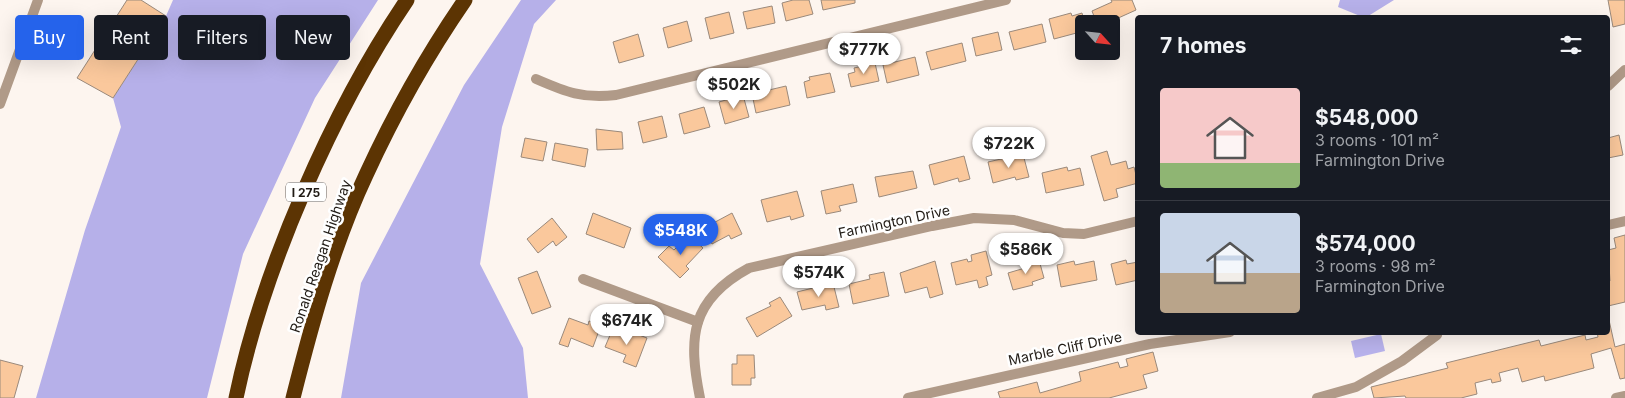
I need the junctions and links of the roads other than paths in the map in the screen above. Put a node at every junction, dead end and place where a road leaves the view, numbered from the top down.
1 (38, 0) edge
2 (407, 0) edge
3 (1006, 0) edge
4 (464, 2) edge
5 (1625, 70) edge
6 (536, 79) dead end
7 (4, 84) edge
8 (1610, 84) edge
9 (0, 104) edge
10 (1625, 220) edge
11 (1135, 222) edge
12 (1610, 224) edge
13 (583, 279) dead end
14 (698, 322) junction
15 (1210, 335) edge
16 (1437, 335) edge
17 (1625, 396) edge
18 (236, 398) edge
19 (293, 398) edge
20 (700, 398) edge
21 (908, 398) edge
22 (1317, 398) edge
23 (1616, 398) edge

1 - 7 street
2 - 18 highway, I 275
3 - 6 street
4 - 19 highway, Ronald Reagan Highway
5 - 8 street
7 - 9 street
10 - 12 street
11 - 14 street, Farmington Drive
13 - 14 street
14 - 20 street, Farmington Drive
15 - 21 street, Marble Cliff Drive
16 - 22 street
17 - 23 street

